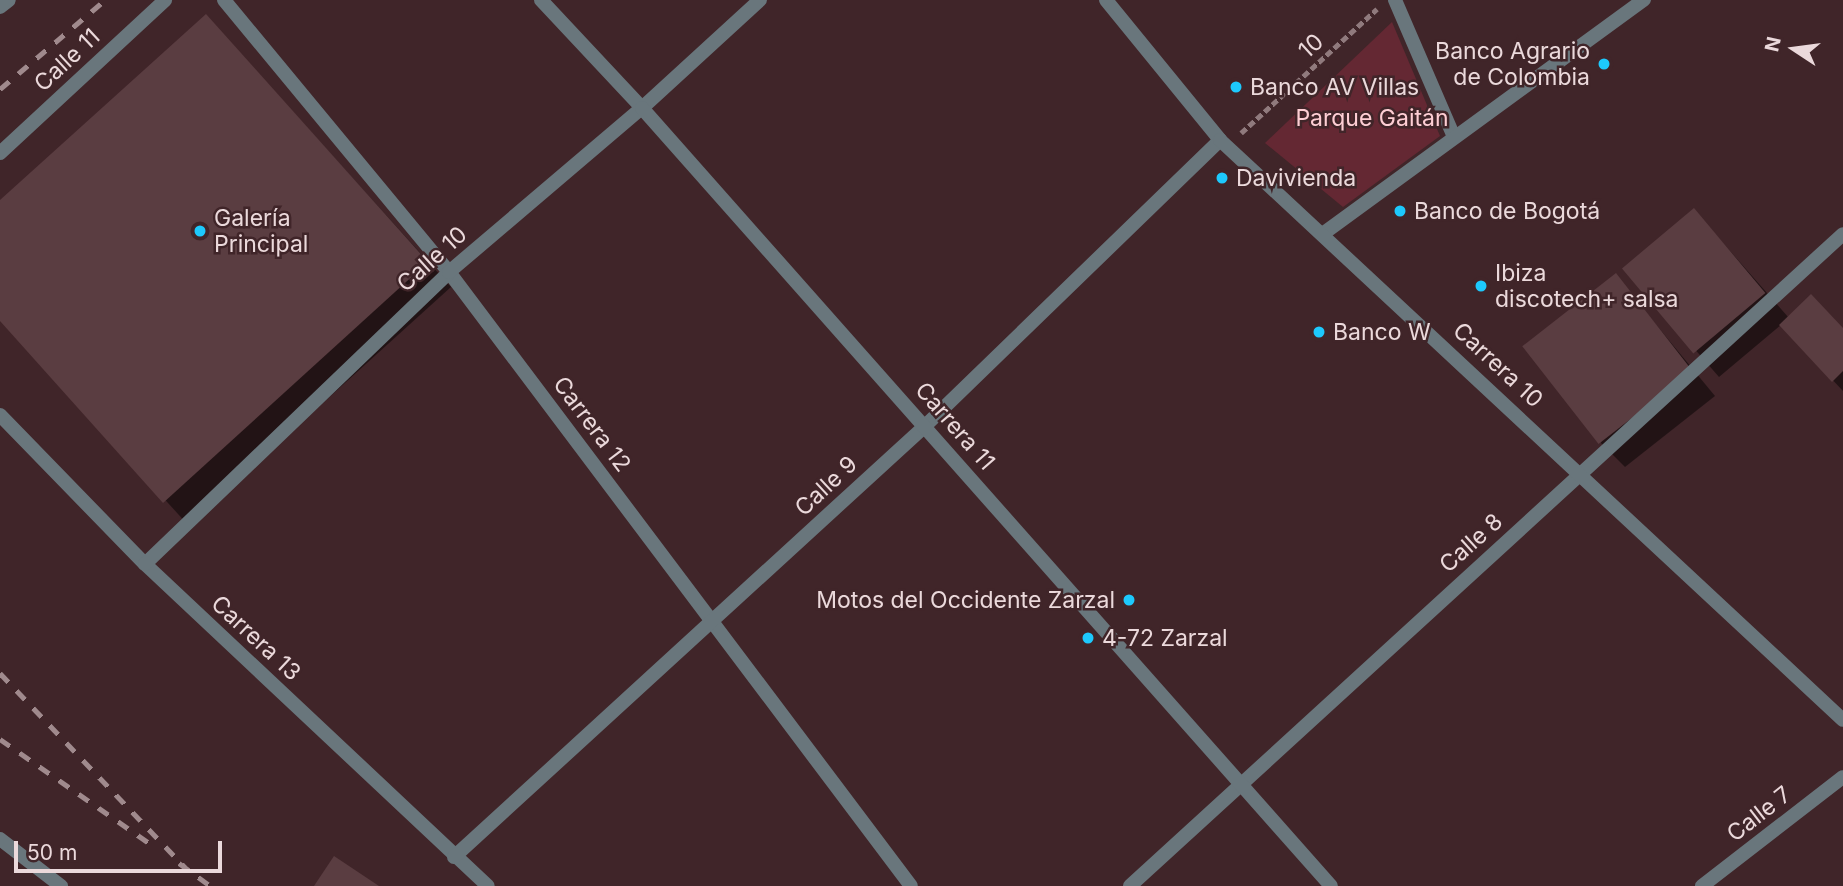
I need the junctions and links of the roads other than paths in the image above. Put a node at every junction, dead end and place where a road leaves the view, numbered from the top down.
1 (9, 0) edge
2 (165, 0) edge
3 (224, 0) edge
4 (541, 0) edge
5 (760, 0) edge
6 (1106, 0) edge
7 (1395, 0) edge
8 (1644, 0) edge
9 (0, 7) edge
10 (642, 108) junction
11 (1454, 137) junction
12 (1224, 143) junction
13 (0, 153) edge
14 (1324, 233) junction
15 (1843, 234) edge
16 (449, 272) junction
17 (0, 415) edge
18 (925, 426) junction
19 (1581, 474) junction
20 (145, 564) junction
21 (711, 622) junction
22 (1843, 720) edge
23 (1843, 778) edge
24 (1240, 785) junction
25 (0, 839) edge
26 (454, 857) junction
27 (61, 886) edge
28 (488, 886) edge
29 (911, 886) edge
30 (1130, 886) edge
31 (1331, 886) edge
32 (1702, 886) edge

1 - 9 street
2 - 13 street, Calle 11
3 - 16 street, Carrera 12
4 - 10 street, Carrera 11
5 - 10 street, Calle 10
6 - 12 street, Carrera 10
7 - 11 street
8 - 11 street
10 - 16 street, Calle 10
10 - 18 street, Carrera 11
11 - 14 street
12 - 14 street, Carrera 10
12 - 18 street, Calle 9
14 - 19 street, Carrera 10
15 - 19 street, Calle 8
16 - 20 street, Calle 10
16 - 21 street, Carrera 12
17 - 20 street, Carrera 13
18 - 21 street, Calle 9
18 - 24 street, Carrera 11
19 - 22 street, Carrera 10
19 - 24 street, Calle 8
20 - 26 street, Carrera 13
21 - 26 street, Calle 9
21 - 29 street, Carrera 12
23 - 32 street, Calle 7
24 - 30 street, Calle 8
24 - 31 street, Carrera 11
25 - 27 street
26 - 28 street, Carrera 13

